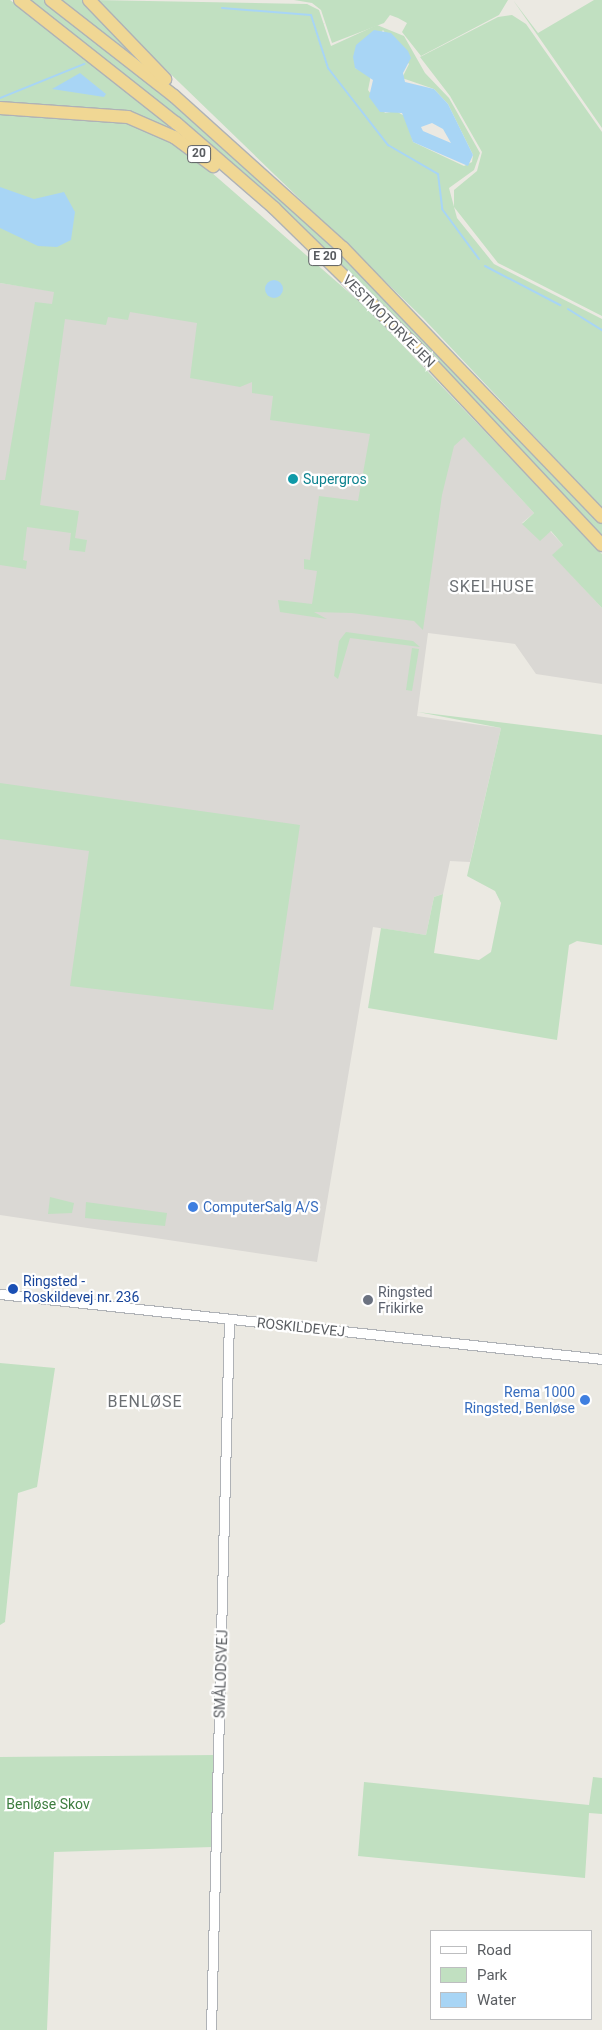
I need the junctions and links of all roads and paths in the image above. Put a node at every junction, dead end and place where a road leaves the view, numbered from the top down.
1 (20, 0) edge
2 (51, 0) edge
3 (89, 0) edge
4 (0, 108) edge
5 (253, 164) junction
6 (358, 289) junction
7 (602, 517) edge
8 (602, 545) edge
9 (0, 1294) edge
10 (229, 1319) junction
11 (602, 1359) edge
12 (211, 2030) edge

1 - 6 highway, VESTMOTORVEJEN / E 20
2 - 5 highway, VESTMOTORVEJEN / E 20
3 - 5 highway, 20
4 - 6 highway, 20
5 - 7 highway, VESTMOTORVEJEN / E 20
6 - 8 highway, VESTMOTORVEJEN / E 20
9 - 10 street, ROSKILDEVEJ
10 - 11 street, ROSKILDEVEJ
10 - 12 street, SMÅLODSVEJ

